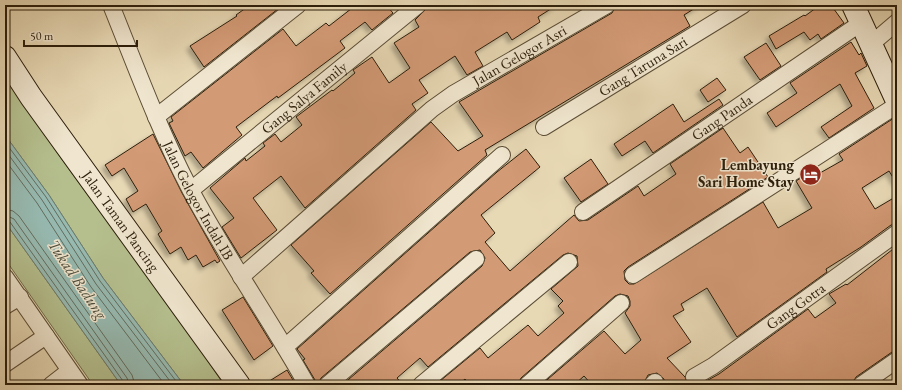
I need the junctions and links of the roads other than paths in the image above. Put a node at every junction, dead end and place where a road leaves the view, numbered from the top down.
1 (111, 5) edge
2 (298, 5) edge
3 (418, 5) edge
4 (607, 5) edge
5 (743, 5) edge
6 (857, 14) edge
7 (897, 22) edge
8 (870, 45) junction
9 (5, 57) edge
10 (897, 101) edge
11 (897, 104) edge
12 (156, 117) junction
13 (544, 127) dead end
14 (502, 155) dead end
15 (191, 190) junction
16 (583, 212) dead end
17 (897, 233) edge
18 (476, 259) dead end
19 (569, 262) dead end
20 (633, 275) dead end
21 (5, 277) edge
22 (241, 277) junction
23 (20, 297) junction
24 (620, 303) dead end
25 (5, 306) edge
26 (46, 336) junction
27 (285, 347) junction
28 (897, 360) edge
29 (5, 364) edge
30 (70, 371) junction
31 (694, 377) dead end
32 (51, 385) edge
33 (80, 385) edge
34 (239, 385) edge
35 (307, 385) edge
36 (327, 385) edge
37 (421, 385) edge
38 (527, 385) edge
39 (861, 385) edge

1 - 12 street, Jalan Gelogor Indah IB
2 - 12 street
3 - 15 street, Gang Salya Family
4 - 22 street, Jalan Gelogor Asri
5 - 13 street, Gang Taruna Sari
6 - 8 street
6 - 16 street, Gang Panda
7 - 8 street
8 - 10 street
9 - 34 street, Jalan Taman Pancing
11 - 20 street
12 - 15 street, Jalan Gelogor Indah IB
14 - 27 street
15 - 22 street, Jalan Gelogor Indah IB
17 - 31 street, Gang Gotra
18 - 36 street
19 - 37 street
21 - 23 street
22 - 27 street, Jalan Gelogor Indah IB
23 - 25 street
23 - 26 street
24 - 38 street
26 - 29 street
26 - 30 street
27 - 35 street, Jalan Gelogor Indah IB
28 - 39 street
30 - 32 street
30 - 33 street

